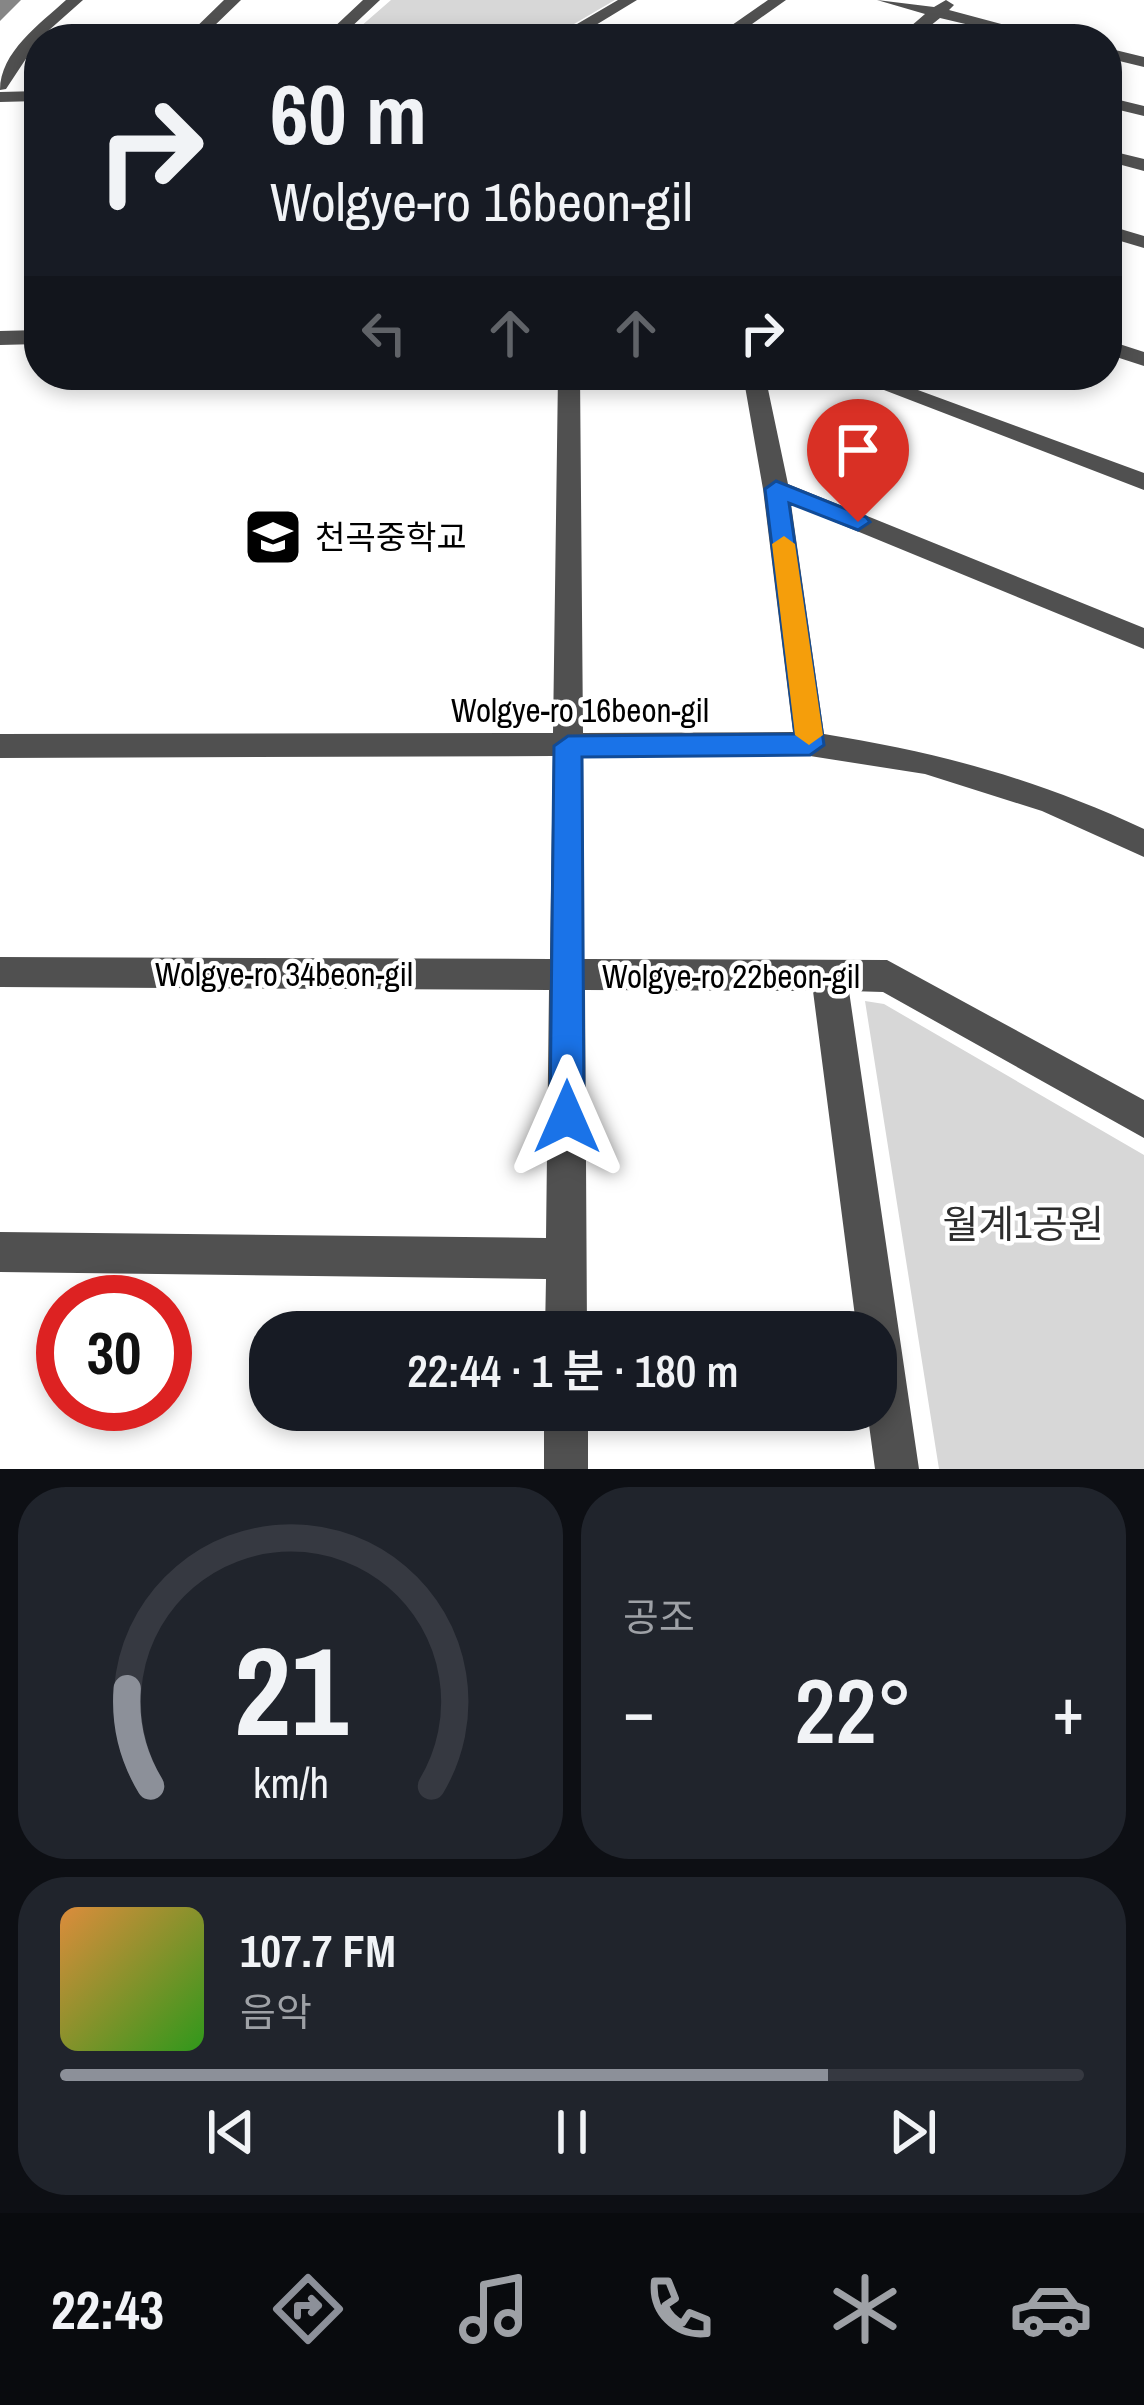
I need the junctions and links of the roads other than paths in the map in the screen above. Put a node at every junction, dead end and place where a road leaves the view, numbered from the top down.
1 (75, 0) edge
2 (233, 0) edge
3 (372, 0) edge
4 (628, 0) edge
5 (778, 0) edge
6 (885, 0) edge
7 (953, 0) edge
8 (938, 13) junction
9 (49, 24) edge
10 (207, 24) edge
11 (346, 24) edge
12 (588, 24) edge
13 (742, 24) edge
14 (924, 24) edge
15 (985, 24) edge
16 (24, 50) edge
17 (0, 85) edge
18 (569, 390) edge
19 (757, 390) edge
20 (918, 390) edge
21 (1144, 482) edge
22 (776, 489) junction
23 (1144, 639) edge
24 (810, 745) junction
25 (0, 746) edge
26 (568, 746) junction
27 (1144, 844) edge
28 (0, 972) edge
29 (568, 975) junction
30 (829, 976) junction
31 (1144, 1120) edge
32 (0, 1252) edge
33 (566, 1258) junction
34 (566, 1311) edge
35 (566, 1431) edge
36 (566, 1469) edge
37 (897, 1469) edge

1 - 9 street
2 - 10 street
3 - 11 street
4 - 12 street
5 - 13 street
6 - 8 street
7 - 8 street
8 - 14 street
8 - 15 street
16 - 17 street
18 - 26 street
19 - 22 street
20 - 21 street
22 - 23 street
22 - 24 street
24 - 26 street, Wolgye-ro 16beon-gil
24 - 27 street, Wolgye-ro 16beon-gil
25 - 26 street, Wolgye-ro 16beon-gil
26 - 29 street
28 - 29 street, Wolgye-ro 34beon-gil
29 - 30 street, Wolgye-ro 22beon-gil
29 - 33 street
30 - 31 street, Wolgye-ro 22beon-gil
30 - 37 street
32 - 33 street
33 - 34 street
35 - 36 street

